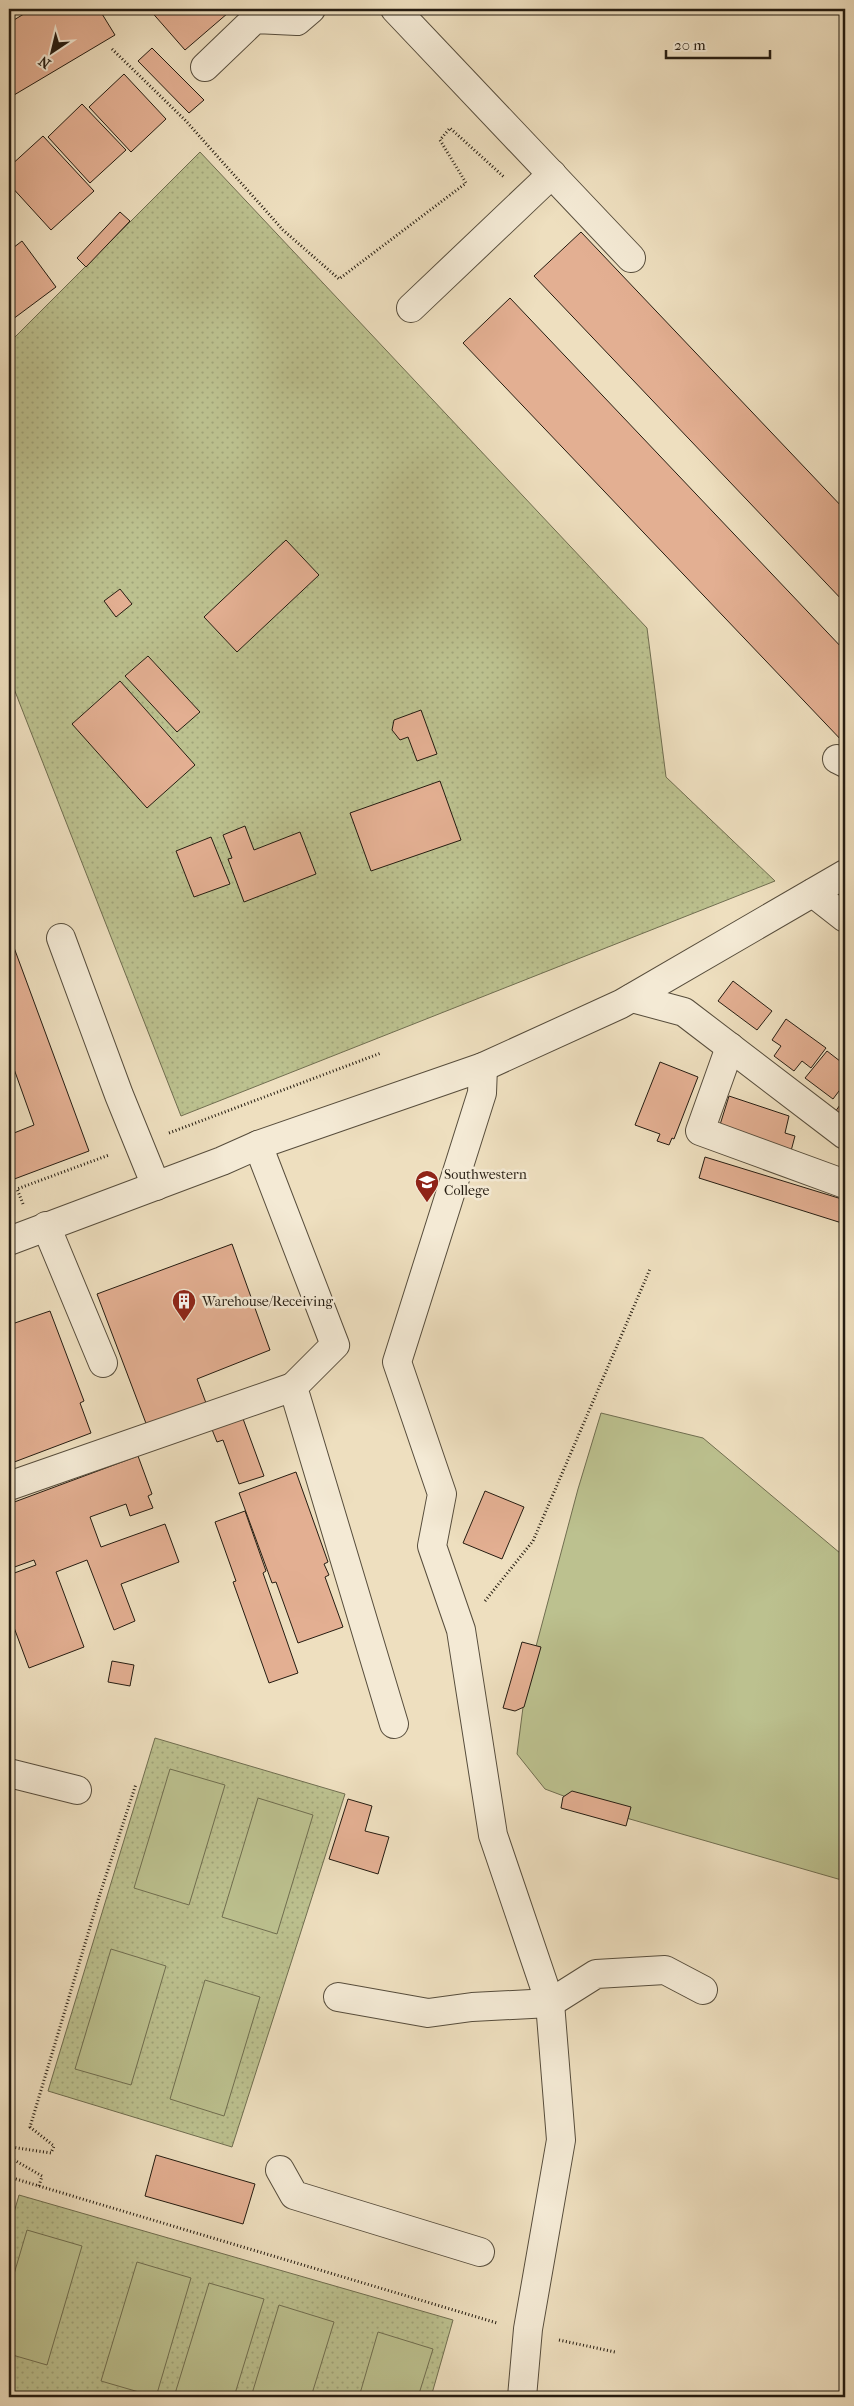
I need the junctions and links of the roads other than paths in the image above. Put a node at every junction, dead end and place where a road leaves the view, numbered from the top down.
1 (310, 9) edge
2 (395, 9) edge
3 (249, 14) edge
4 (205, 67) dead end
5 (552, 174) junction
6 (631, 258) dead end
7 (411, 308) dead end
8 (845, 874) edge
9 (813, 893) junction
10 (845, 918) edge
11 (61, 938) dead end
12 (632, 998) junction
13 (730, 1047) junction
14 (483, 1067) junction
15 (845, 1134) edge
16 (258, 1145) junction
17 (845, 1184) edge
18 (156, 1186) junction
19 (46, 1226) junction
20 (9, 1241) edge
21 (102, 1362) dead end
22 (293, 1387) junction
23 (9, 1486) edge
24 (394, 1724) dead end
25 (9, 1772) edge
26 (77, 1790) dead end
27 (703, 1990) dead end
28 (338, 1997) dead end
29 (550, 2003) junction
30 (280, 2170) dead end
31 (480, 2252) dead end
32 (524, 2397) edge

1 - 3 lane
2 - 5 lane
3 - 4 lane
5 - 6 lane
5 - 7 lane
8 - 9 lane
9 - 10 lane
9 - 12 lane
11 - 18 lane
12 - 13 lane
12 - 14 lane
13 - 15 lane
13 - 17 lane
14 - 16 lane
14 - 29 lane
16 - 18 lane
16 - 22 lane
18 - 19 lane
19 - 20 lane
19 - 21 lane
22 - 23 lane
22 - 24 lane
25 - 26 lane
27 - 29 lane
28 - 29 lane
29 - 32 lane
30 - 31 lane

